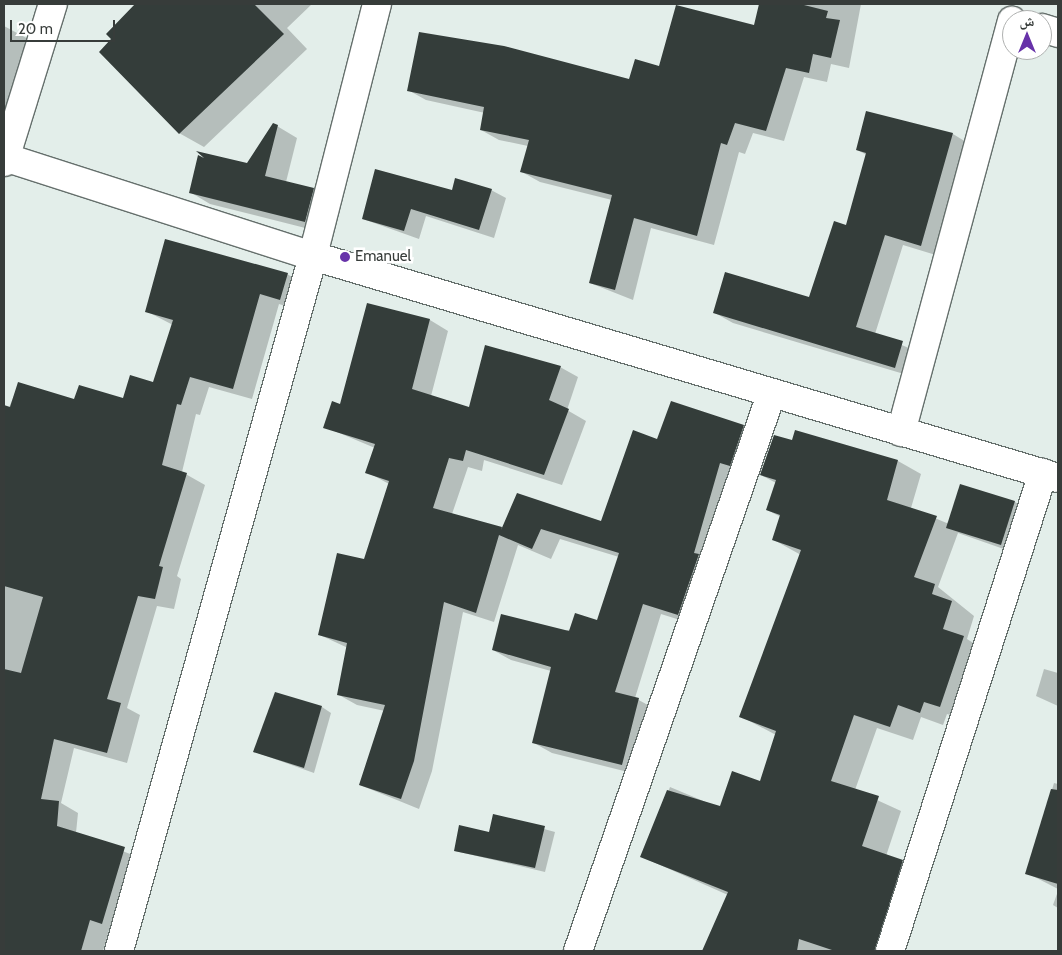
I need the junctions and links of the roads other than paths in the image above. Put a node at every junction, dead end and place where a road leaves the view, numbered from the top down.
1 (53, 4) edge
2 (377, 4) edge
3 (1002, 60) edge
4 (4, 159) edge
5 (312, 256) junction
6 (771, 395) junction
7 (901, 432) junction
8 (1050, 475) edge
9 (119, 951) edge
10 (578, 951) edge
11 (890, 951) edge

1 - 4 street
2 - 5 street
3 - 7 street
4 - 5 street
5 - 6 street
5 - 9 street
6 - 7 street
6 - 10 street
7 - 8 street
8 - 11 street

